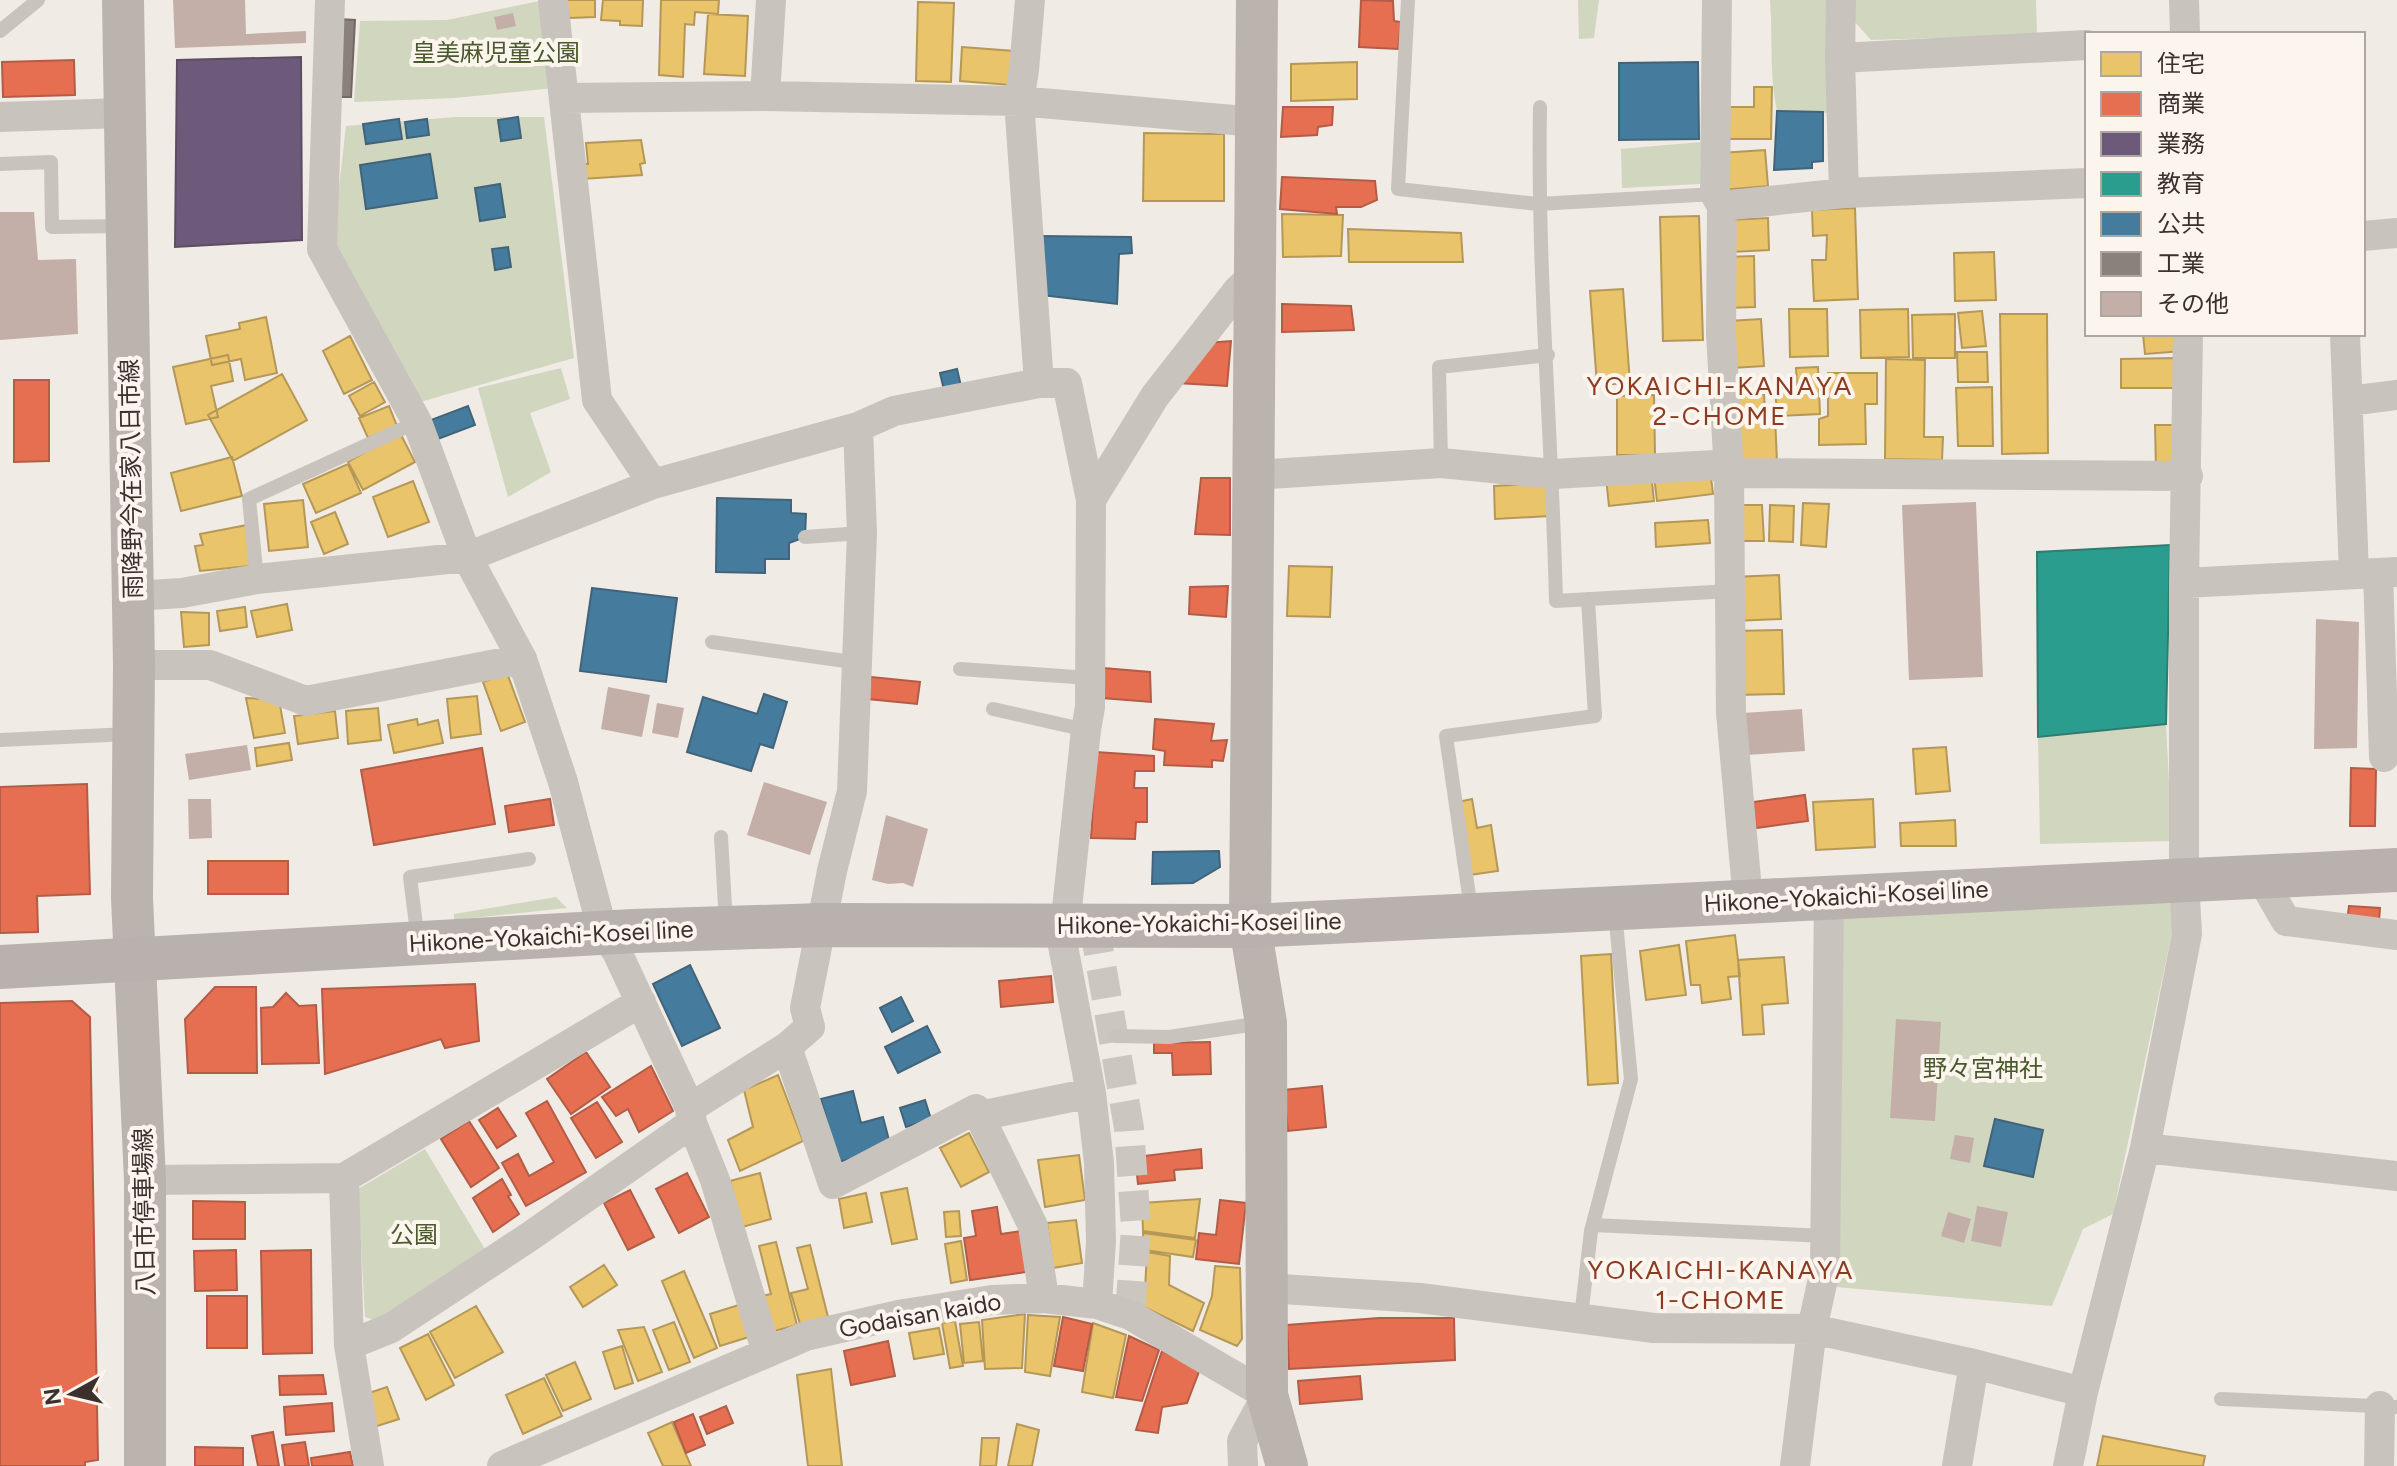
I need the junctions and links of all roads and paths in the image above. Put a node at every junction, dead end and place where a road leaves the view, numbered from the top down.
1 (38, 0) edge
2 (123, 0) edge
3 (330, 0) edge
4 (553, 0) edge
5 (771, 0) edge
6 (1030, 0) edge
7 (1257, 0) edge
8 (1408, 0) edge
9 (1717, 0) edge
10 (1841, 0) edge
11 (2184, 0) edge
12 (0, 31) edge
13 (2185, 32) edge
14 (2085, 45) edge
15 (1840, 58) junction
16 (765, 96) junction
17 (564, 98) junction
18 (1019, 101) junction
19 (1540, 107) dead end
20 (123, 113) junction
21 (0, 117) edge
22 (1256, 122) junction
23 (0, 164) edge
24 (2085, 183) edge
25 (1844, 193) junction
26 (1718, 200) junction
27 (1538, 204) junction
28 (126, 226) junction
29 (2397, 233) edge
30 (2365, 236) edge
31 (1256, 274) junction
32 (2188, 336) edge
33 (2345, 336) edge
34 (1548, 355) junction
35 (1039, 383) junction
36 (2397, 395) edge
37 (2349, 401) junction
38 (417, 422) junction
39 (858, 427) junction
40 (1441, 463) junction
41 (1729, 473) junction
42 (1553, 474) junction
43 (1254, 475) junction
44 (2188, 476) junction
45 (653, 484) junction
46 (1091, 500) junction
47 (862, 533) junction
48 (805, 537) dead end
49 (467, 557) junction
50 (2376, 573) edge
51 (257, 579) junction
52 (2184, 583) junction
53 (1730, 591) junction
54 (133, 596) junction
55 (1588, 599) junction
56 (712, 642) dead end
57 (522, 659) junction
58 (859, 663) junction
59 (134, 665) junction
60 (960, 669) dead end
61 (1090, 678) junction
62 (993, 709) dead end
63 (1086, 730) junction
64 (134, 734) junction
65 (0, 740) edge
66 (2384, 757) dead end
67 (721, 837) dead end
68 (529, 859) dead end
69 (2397, 870) edge
70 (2260, 876) junction
71 (2184, 880) junction
72 (1829, 897) junction
73 (1748, 901) junction
74 (1615, 908) junction
75 (1471, 915) junction
76 (1065, 924) junction
77 (822, 925) junction
78 (1250, 926) junction
79 (727, 928) junction
80 (603, 932) junction
81 (2397, 935) edge
82 (419, 941) junction
83 (134, 957) junction
84 (0, 967) edge
85 (641, 1002) junction
86 (1266, 1023) junction
87 (1115, 1036) dead end
88 (787, 1047) junction
89 (1091, 1093) junction
90 (691, 1116) junction
91 (979, 1116) junction
92 (2145, 1148) junction
93 (2397, 1176) edge
94 (344, 1178) junction
95 (145, 1180) junction
96 (1593, 1225) junction
97 (1825, 1236) junction
98 (1266, 1288) junction
99 (1044, 1298) junction
100 (1097, 1304) junction
101 (1581, 1317) junction
102 (1812, 1329) junction
103 (349, 1345) junction
104 (767, 1353) junction
105 (1974, 1364) junction
106 (2083, 1392) junction
107 (1267, 1395) junction
108 (2221, 1399) dead end
109 (2388, 1406) edge
110 (145, 1466) edge
111 (369, 1466) edge
112 (502, 1466) edge
113 (1243, 1466) edge
114 (1287, 1466) edge
115 (1795, 1466) edge
116 (1957, 1466) edge
117 (2068, 1466) edge
118 (2379, 1466) edge

1 - 12 lane
2 - 20 street, 雨降野今在家八日市線
3 - 38 street
4 - 17 street
5 - 16 street
6 - 18 street
7 - 22 street
8 - 27 lane
9 - 26 street
10 - 15 street
11 - 13 street
14 - 15 street
15 - 25 street
16 - 17 street
16 - 18 street
17 - 45 street
18 - 22 street
18 - 35 street
19 - 27 lane
20 - 21 street
20 - 28 street, 雨降野今在家八日市線
22 - 31 street
23 - 28 lane
24 - 25 street
25 - 26 street
26 - 27 lane
26 - 41 street
27 - 34 lane
28 - 54 street, 雨降野今在家八日市線
29 - 30 street
31 - 43 street
31 - 46 street
32 - 44 street
33 - 37 street
34 - 40 lane
34 - 42 lane
35 - 39 street
35 - 46 street
36 - 37 street
37 - 50 street
38 - 49 street
38 - 51 lane
39 - 45 street
39 - 47 street
40 - 42 street
40 - 43 street
41 - 42 street
41 - 44 street
41 - 53 street
42 - 55 lane
43 - 78 street
44 - 52 street
45 - 49 street
46 - 61 street
47 - 48 lane
47 - 58 street
49 - 51 street
49 - 57 street
50 - 52 street
50 - 66 street
51 - 54 street
52 - 71 street
53 - 55 lane
53 - 73 street
54 - 59 street, 雨降野今在家八日市線
55 - 75 lane
56 - 58 lane
57 - 59 street
57 - 80 street
58 - 77 street
59 - 64 street, 雨降野今在家八日市線
60 - 61 lane
61 - 63 street
62 - 63 lane
63 - 76 street
64 - 65 lane
64 - 83 street, 雨降野今在家八日市線
67 - 79 lane
68 - 82 lane
69 - 70 main road, Hikone-Yokaichi-Kosei line
70 - 71 main road, Hikone-Yokaichi-Kosei line
70 - 81 street
71 - 72 main road, Hikone-Yokaichi-Kosei line
71 - 92 street
72 - 73 main road, Hikone-Yokaichi-Kosei line
72 - 97 street
73 - 74 main road, Hikone-Yokaichi-Kosei line
74 - 75 main road, Hikone-Yokaichi-Kosei line
74 - 96 lane
75 - 78 main road, Hikone-Yokaichi-Kosei line
76 - 77 main road, Hikone-Yokaichi-Kosei line
76 - 78 main road, Hikone-Yokaichi-Kosei line
76 - 89 street
77 - 79 main road, Hikone-Yokaichi-Kosei line
77 - 88 street
78 - 86 street
79 - 80 main road, Hikone-Yokaichi-Kosei line
80 - 82 main road, Hikone-Yokaichi-Kosei line
80 - 85 street
82 - 83 main road, Hikone-Yokaichi-Kosei line
83 - 84 main road, Hikone-Yokaichi-Kosei line
83 - 95 street, 八日市停車場線
85 - 90 street
85 - 94 street
86 - 87 lane
86 - 98 street
88 - 90 street
88 - 91 street
89 - 91 street
89 - 100 street
90 - 103 street
90 - 104 street
91 - 99 street
92 - 93 street
92 - 106 street
94 - 95 street
94 - 103 street
95 - 110 street, 八日市停車場線
96 - 97 lane
96 - 101 lane
97 - 102 street
98 - 101 street
98 - 107 street
99 - 100 street, Godaisan kaido
99 - 104 street, Godaisan kaido
100 - 107 street, Godaisan kaido
101 - 102 street
102 - 105 street
102 - 115 street
103 - 111 street
104 - 112 street, Godaisan kaido
105 - 106 street
105 - 116 street
106 - 117 street
107 - 113 street
107 - 114 street
108 - 109 lane
109 - 118 street

